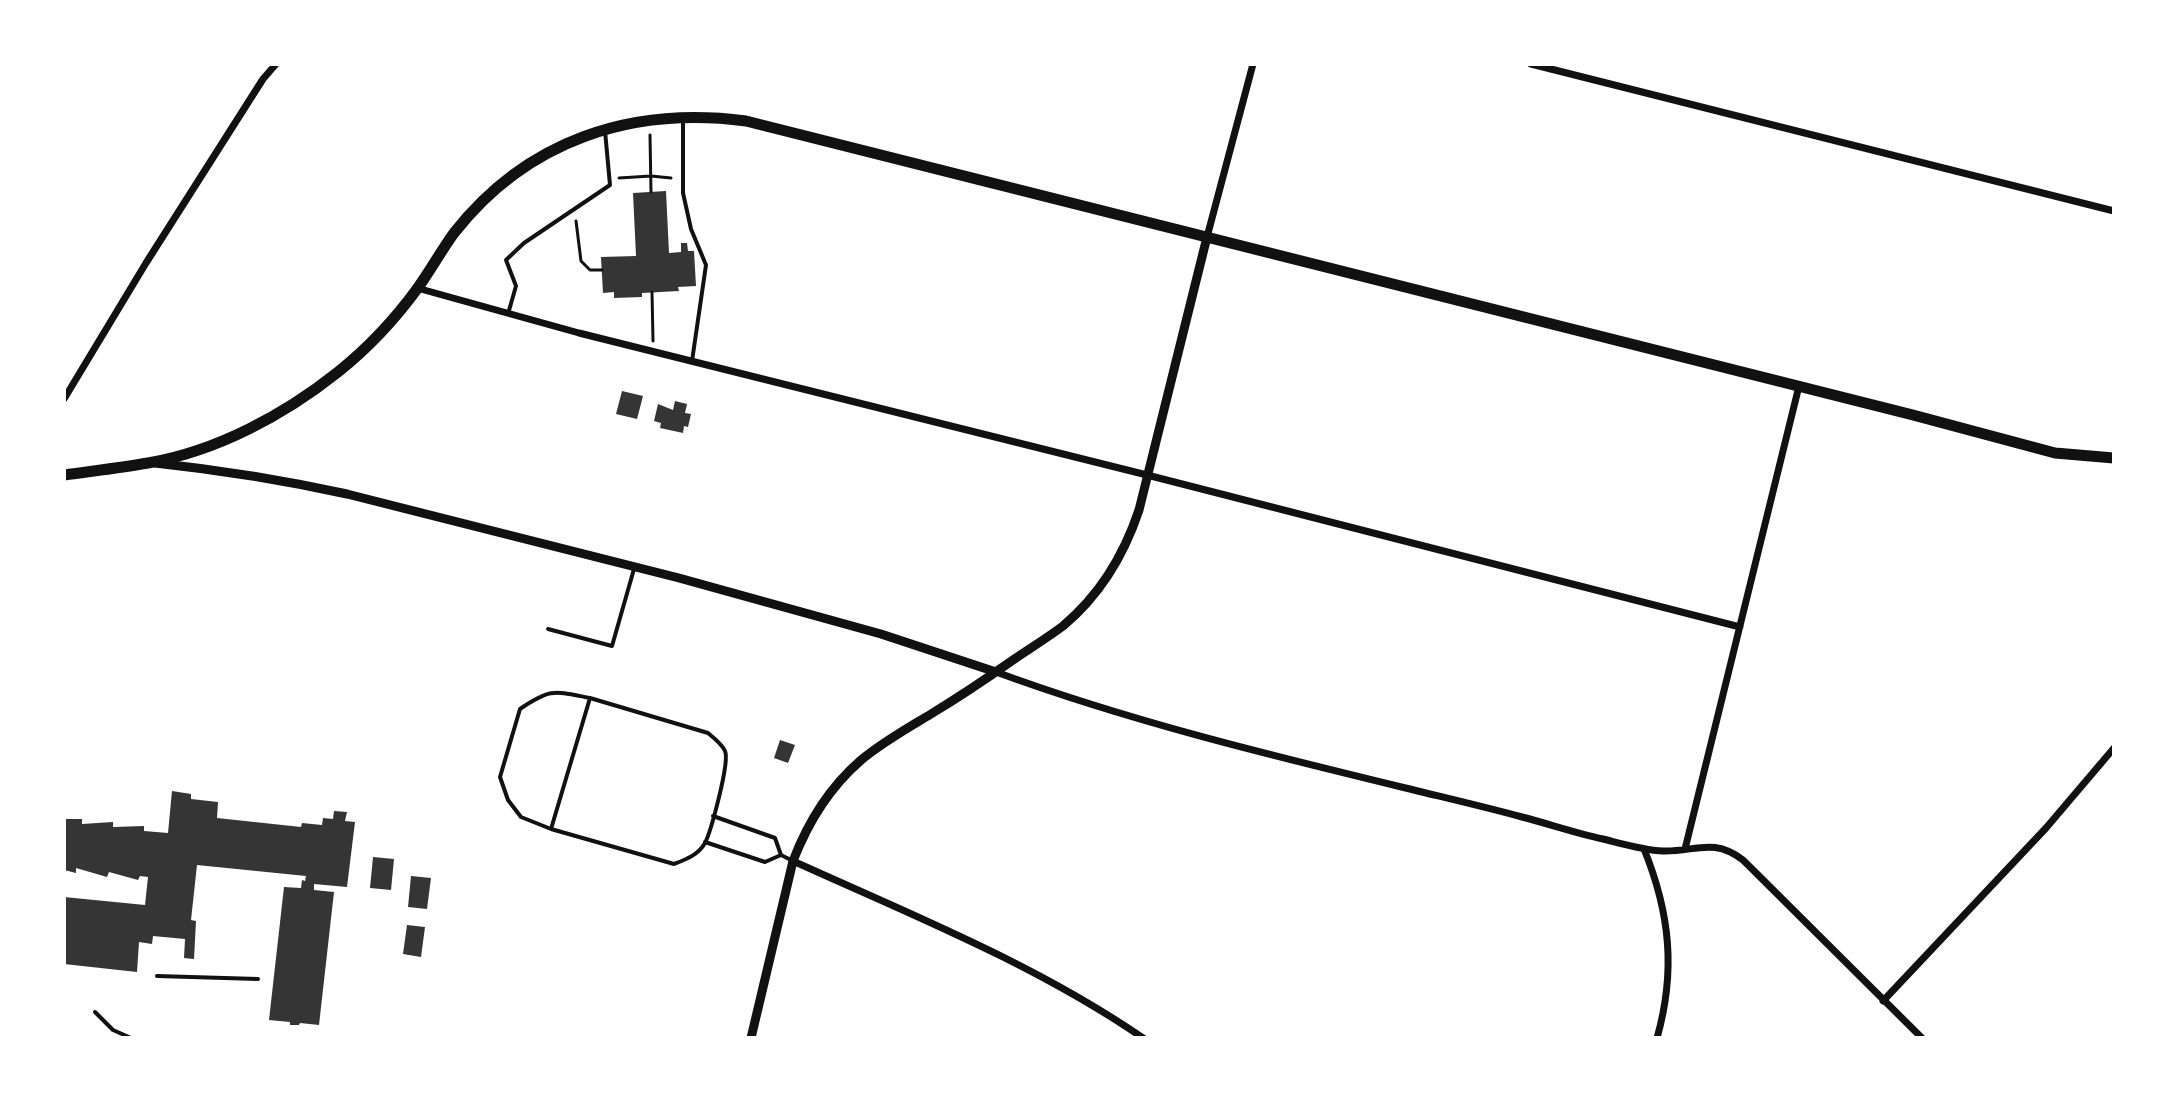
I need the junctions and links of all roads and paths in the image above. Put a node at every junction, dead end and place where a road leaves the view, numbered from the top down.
1 (276, 64) edge
2 (1253, 64) edge
3 (1531, 64) edge
4 (683, 116) junction
5 (649, 119) junction
6 (605, 129) junction
7 (651, 176) junction
8 (610, 179) junction
9 (683, 179) junction
10 (651, 192) dead end
11 (575, 209) junction
12 (2114, 211) edge
13 (1207, 237) junction
14 (602, 270) dead end
15 (417, 288) junction
16 (652, 292) dead end
17 (508, 314) junction
18 (650, 351) junction
19 (692, 361) junction
20 (1799, 386) junction
21 (64, 399) edge
22 (2114, 458) edge
23 (151, 463) junction
24 (64, 475) edge
25 (1147, 475) junction
26 (635, 567) junction
27 (1740, 627) junction
28 (548, 629) dead end
29 (996, 672) junction
30 (590, 698) junction
31 (2114, 748) edge
32 (713, 816) junction
33 (551, 829) junction
34 (705, 842) junction
35 (1644, 849) junction
36 (1685, 849) junction
37 (781, 855) junction
38 (793, 861) junction
39 (157, 976) dead end
40 (258, 979) dead end
41 (1883, 1001) junction
42 (95, 1012) dead end
43 (131, 1038) edge
44 (751, 1038) edge
45 (1143, 1038) edge
46 (1657, 1038) edge
47 (1922, 1038) edge

1 - 21 street
2 - 13 street
3 - 12 street
4 - 5 main road
4 - 9 lane
4 - 13 main road
5 - 6 main road
5 - 7 path
6 - 8 lane
6 - 15 main road
7 - 8 path
7 - 9 path
7 - 10 path
8 - 11 lane
9 - 19 lane
11 - 14 path
11 - 17 lane
13 - 20 main road
13 - 25 street
15 - 17 street
15 - 23 main road
16 - 18 path
17 - 18 street
18 - 19 street
19 - 25 street
20 - 22 main road
20 - 27 street
23 - 24 main road
23 - 26 street
25 - 27 street
25 - 29 street
26 - 28 lane
26 - 29 street
27 - 36 street
29 - 35 street
29 - 38 street
30 - 32 lane
30 - 33 lane
30 - 33 lane
31 - 41 street
32 - 34 lane
32 - 37 lane
33 - 34 lane
34 - 37 lane
35 - 36 street
35 - 46 street
36 - 41 street
37 - 38 lane
38 - 44 street
38 - 45 street
39 - 40 lane
41 - 47 street
42 - 43 lane

